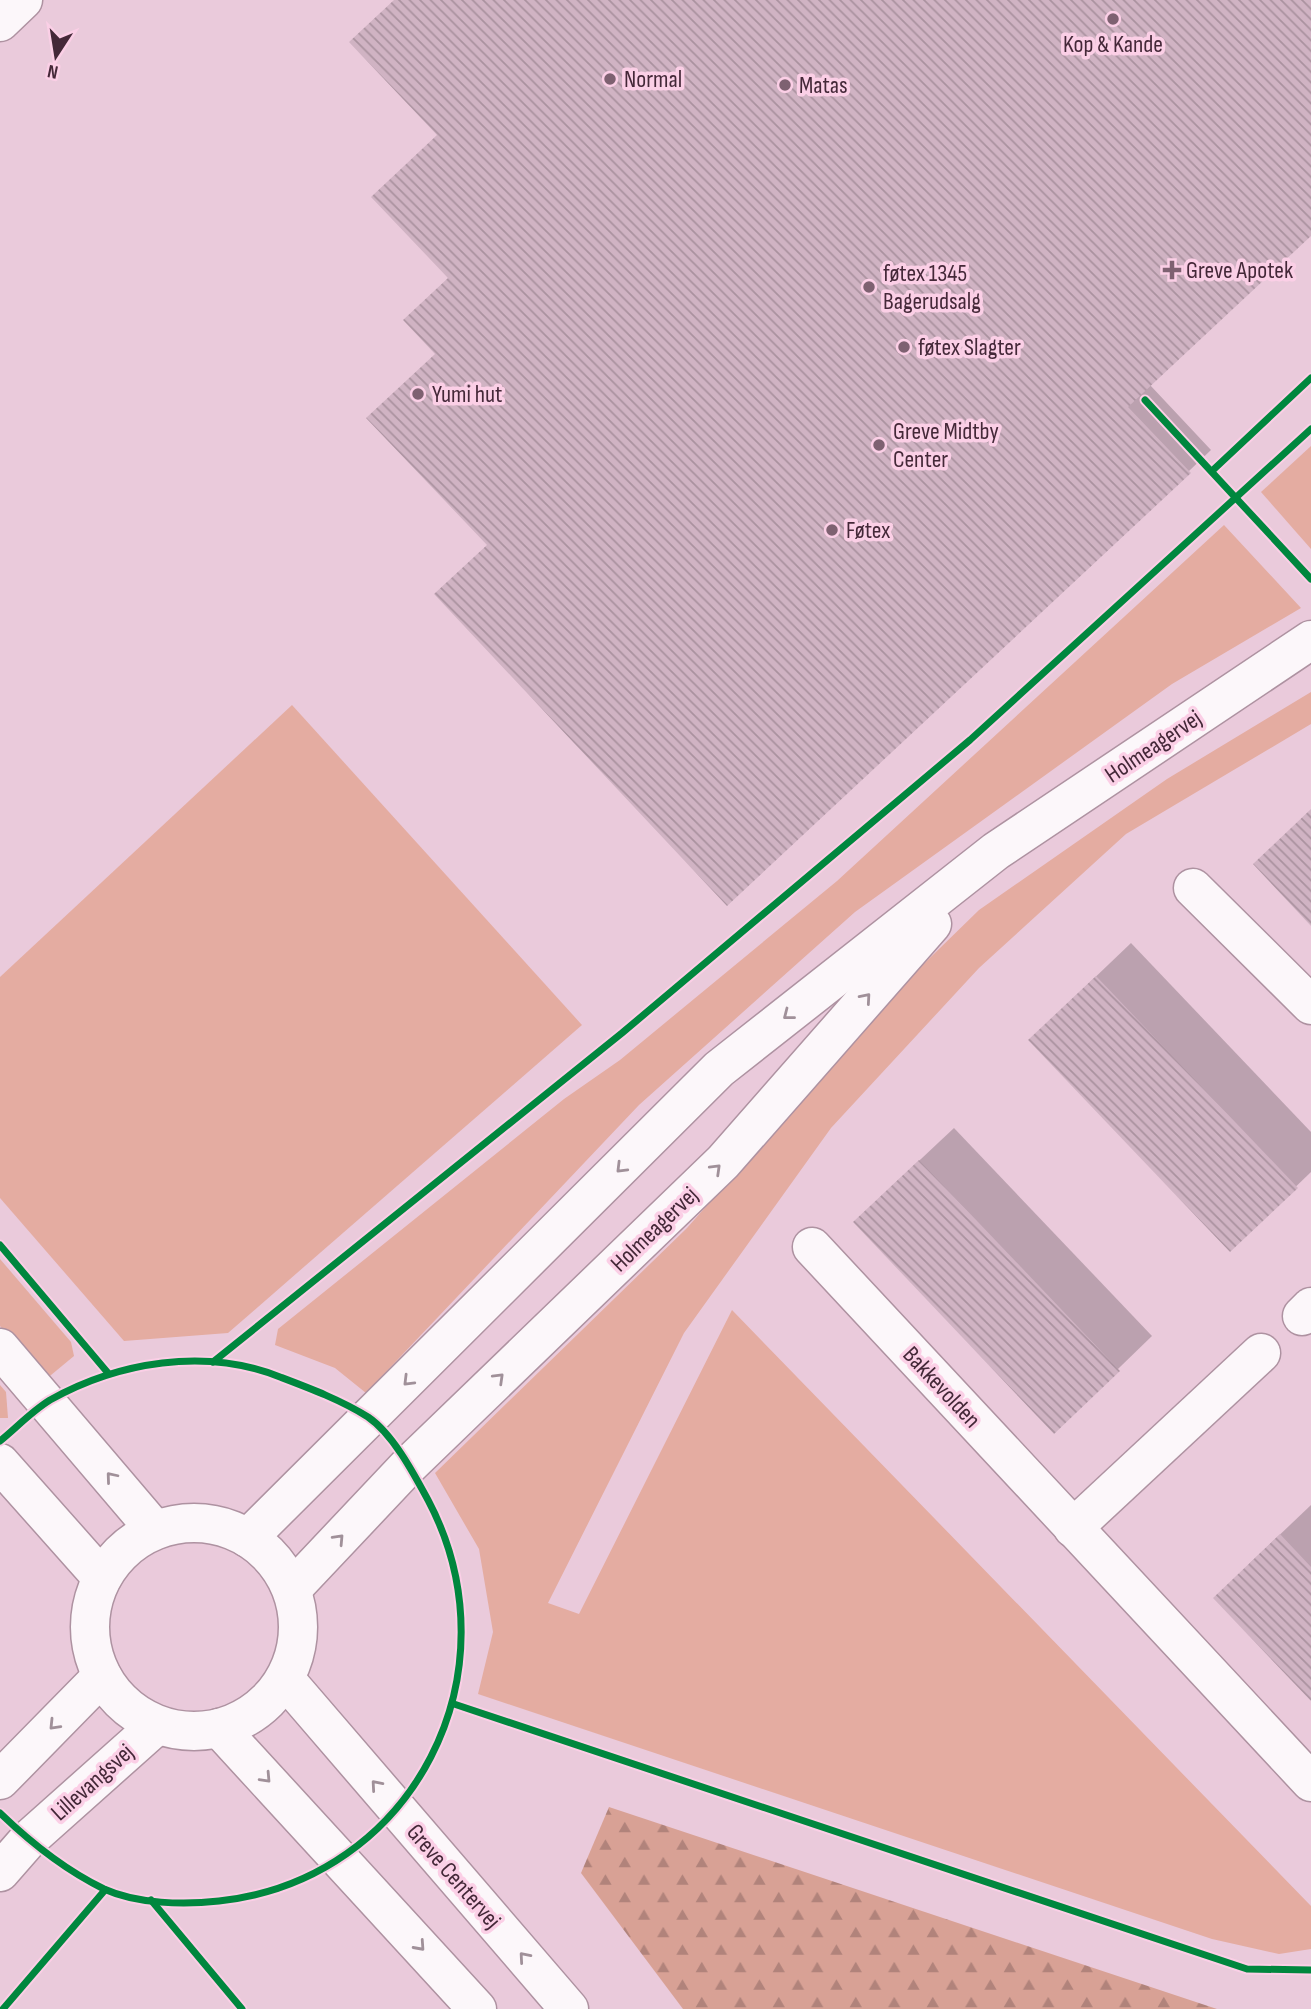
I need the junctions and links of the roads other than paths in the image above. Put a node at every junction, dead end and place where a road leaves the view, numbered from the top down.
1 (23, 0) edge
2 (0, 22) edge
3 (1311, 640) edge
4 (996, 851) junction
5 (1194, 888) dead end
6 (1311, 1005) edge
7 (812, 1247) dead end
8 (0, 1348) edge
9 (1261, 1353) dead end
10 (0, 1463) edge
11 (1073, 1528) junction
12 (155, 1530) junction
13 (248, 1538) junction
14 (102, 1578) junction
15 (292, 1589) junction
16 (102, 1676) junction
17 (285, 1679) junction
18 (157, 1725) junction
19 (219, 1728) junction
20 (0, 1780) edge
21 (1311, 1782) edge
22 (0, 1872) edge
23 (477, 2009) edge
24 (569, 2009) edge

1 - 2 street
3 - 4 street, Holmeagervej
4 -> 13 street, Holmeagervej
15 -> 4 street, Holmeagervej
5 - 6 street
7 - 11 street, Bakkevolden
12 -> 8 street
9 - 11 street
10 - 14 street
11 - 21 street, Bakkevolden
12 - 13 street
12 - 14 street
13 - 15 street
14 - 16 street
15 - 17 street
16 - 18 street
16 -> 20 street
17 - 19 street
24 -> 17 street, Greve Centervej
18 - 19 street
18 - 22 street, Lillevangsvej
19 -> 23 street

